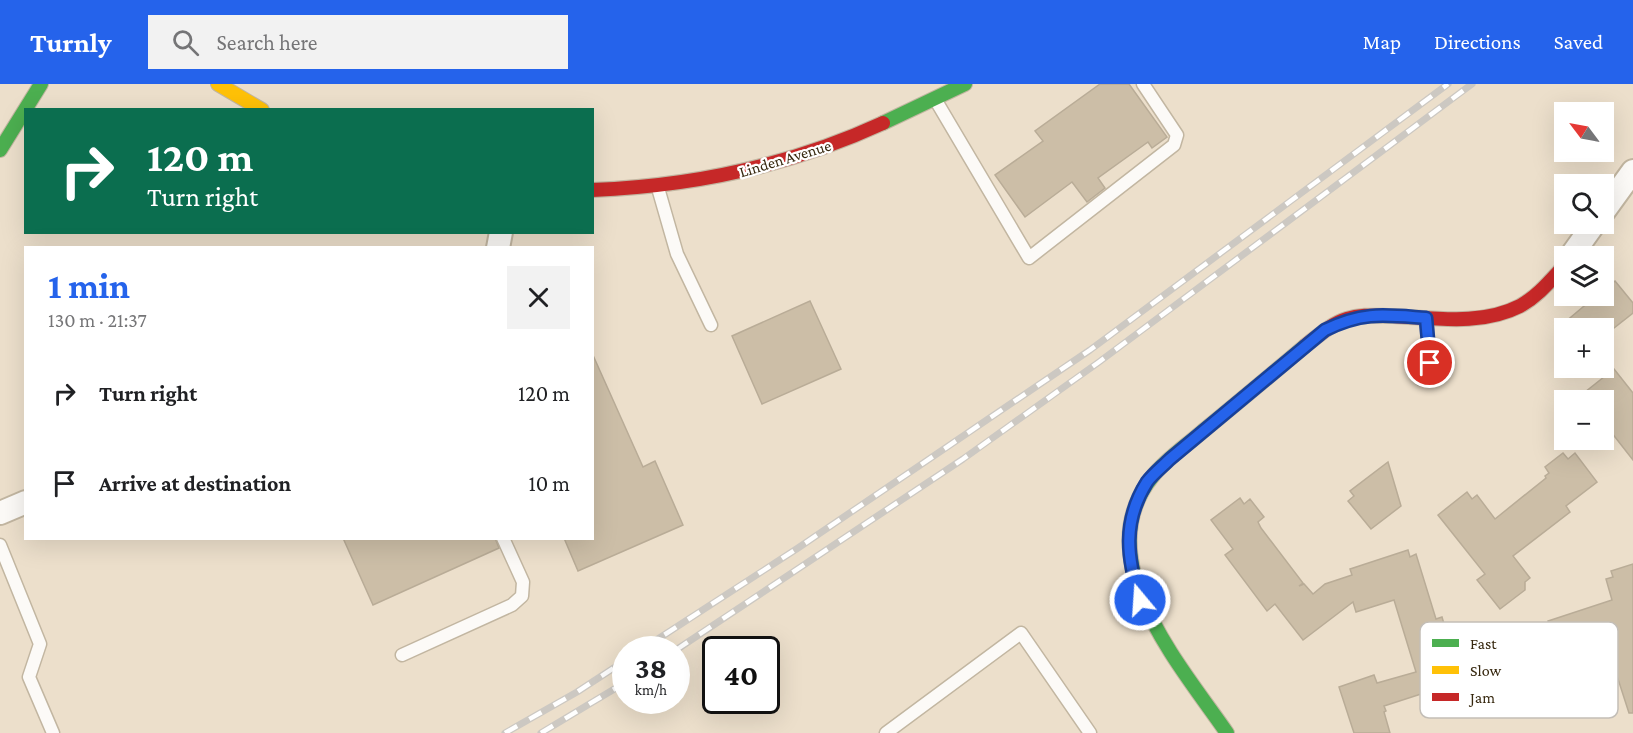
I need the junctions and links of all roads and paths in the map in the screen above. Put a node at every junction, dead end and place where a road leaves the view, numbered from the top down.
1 (41, 84) edge
2 (218, 84) edge
3 (965, 84) edge
4 (1143, 84) edge
5 (934, 98) junction
6 (26, 108) edge
7 (258, 108) edge
8 (24, 111) edge
9 (0, 150) edge
10 (1633, 171) edge
11 (658, 186) junction
12 (594, 190) edge
13 (1614, 197) edge
14 (1554, 277) edge
15 (1426, 318) junction
16 (711, 325) dead end
17 (1421, 379) dead end
18 (24, 503) edge
19 (0, 513) edge
20 (504, 540) edge
21 (0, 545) edge
22 (402, 655) dead end
23 (52, 733) edge
24 (886, 733) edge
25 (1090, 733) edge
26 (1227, 733) edge

1 - 6 street
2 - 7 street
3 - 5 street, Linden Avenue
4 - 5 lane
5 - 11 street, Linden Avenue
8 - 9 street
10 - 13 street
11 - 12 street, Linden Avenue
11 - 16 lane
14 - 15 street
15 - 17 lane
15 - 26 street
18 - 19 street
20 - 22 lane
21 - 23 lane
24 - 25 lane

